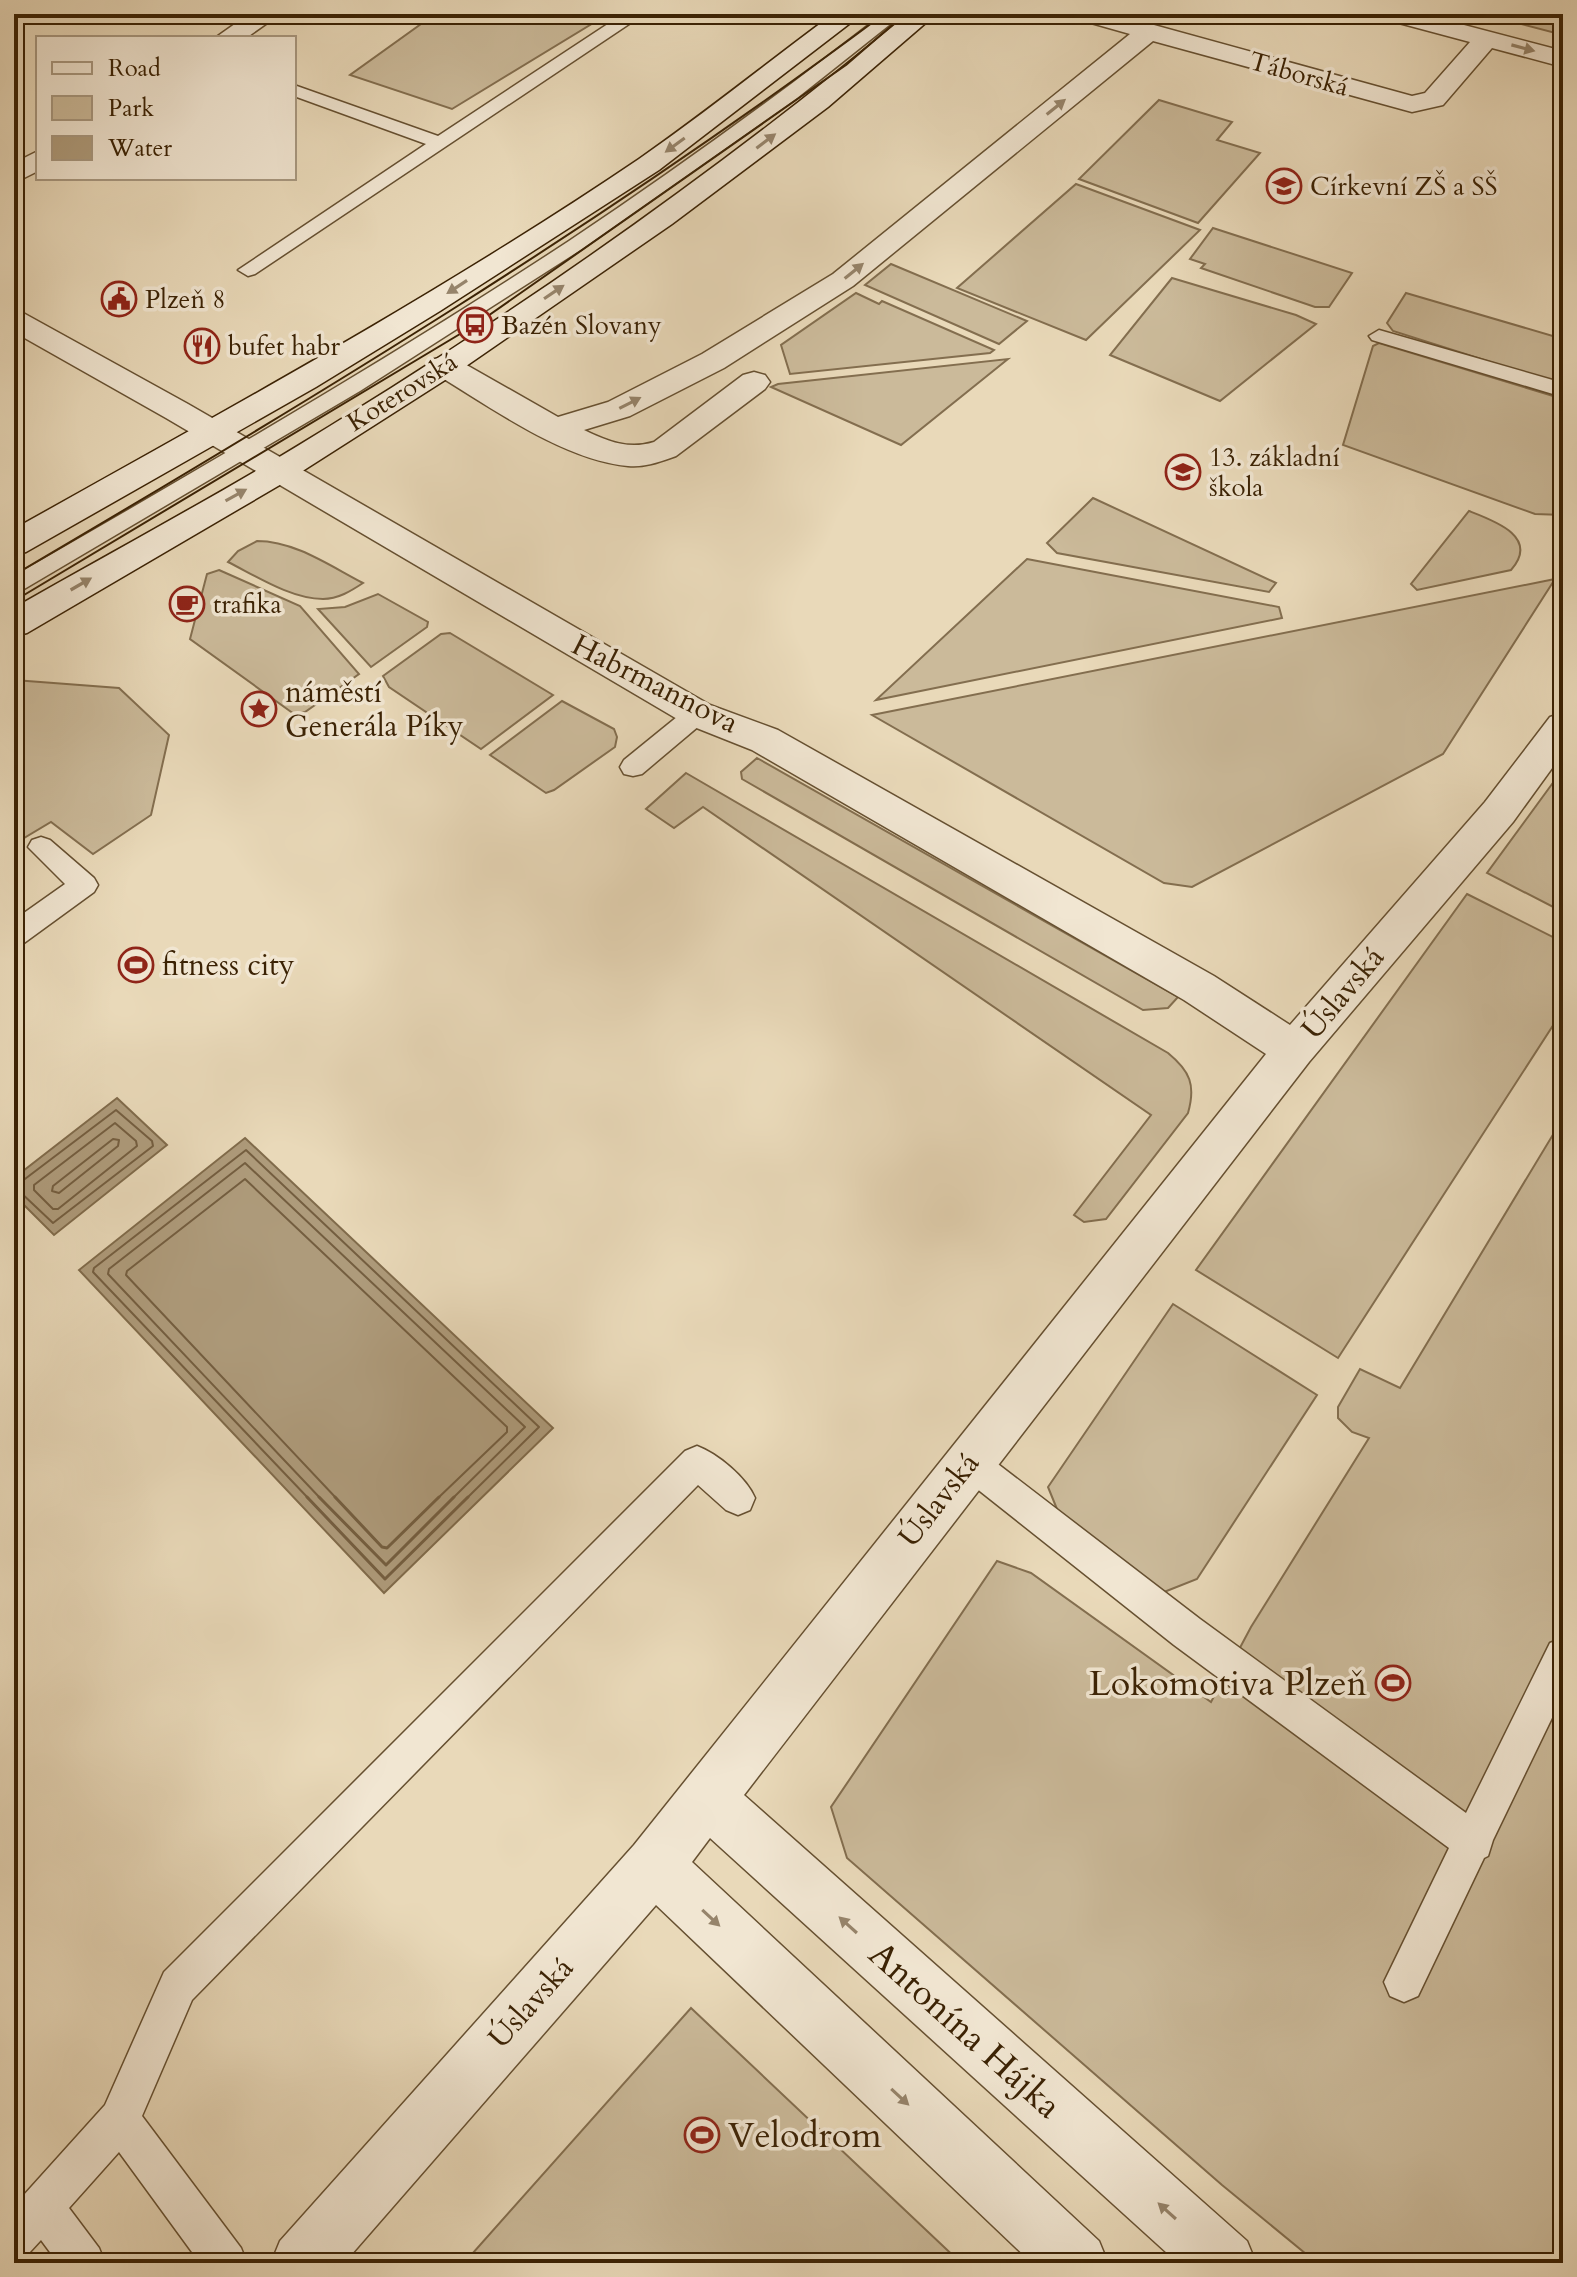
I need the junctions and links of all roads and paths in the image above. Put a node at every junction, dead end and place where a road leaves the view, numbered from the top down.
1 (267, 14) edge
2 (635, 14) edge
3 (849, 14) edge
4 (894, 14) edge
5 (923, 14) edge
6 (1086, 14) edge
7 (1393, 14) edge
8 (1148, 32) junction
9 (231, 36) edge
10 (1487, 38) junction
11 (1563, 59) edge
12 (296, 91) edge
13 (329, 100) junction
14 (311, 114) dead end
15 (440, 143) junction
16 (36, 160) edge
17 (14, 175) edge
18 (248, 270) dead end
19 (14, 320) edge
20 (1379, 336) dead end
21 (445, 366) junction
22 (754, 382) dead end
23 (1563, 390) edge
24 (557, 428) junction
25 (211, 431) junction
26 (245, 452) junction
27 (278, 472) junction
28 (14, 544) edge
29 (14, 587) edge
30 (14, 624) edge
31 (697, 714) junction
32 (1561, 733) edge
33 (633, 767) dead end
34 (41, 847) dead end
35 (14, 935) edge
36 (1294, 1050) junction
37 (969, 1462) junction
38 (738, 1498) dead end
39 (1563, 1656) edge
40 (705, 1797) junction
41 (1475, 1843) junction
42 (654, 1865) junction
43 (1404, 1982) dead end
44 (120, 2120) junction
45 (42, 2207) junction
46 (14, 2238) edge
47 (84, 2263) edge
48 (226, 2263) edge
49 (302, 2263) edge
50 (1077, 2263) edge
51 (1225, 2263) edge

1 - 9 street
2 - 15 lane
3 -> 25 street, Koterovská
4 - 26 lane, Koterovská
21 -> 5 street, Koterovská
6 - 8 street, Táborská
7 - 10 street
8 - 10 street, Táborská
24 -> 8 street
10 -> 11 street
12 - 13 lane
13 - 14 lane
13 - 15 lane
15 - 18 lane
16 - 17 street
19 - 25 street, Habrmannova
20 - 23 lane
21 - 24 street
21 - 27 street, Koterovská
22 - 24 street
25 - 26 street, Habrmannova
25 - 28 street, Koterovská
26 - 27 street, Habrmannova
26 - 29 lane, Koterovská
30 -> 27 street, Koterovská
27 - 31 street, Habrmannova
31 - 33 lane
31 - 36 street, Habrmannova
32 - 36 street, Úslavská
34 - 35 lane
36 - 37 street, Úslavská
37 - 40 street, Úslavská
37 - 41 lane
38 - 44 lane
39 - 41 lane
40 - 42 street, Úslavská
51 -> 40 street, Antonína Hájka
41 - 43 lane
42 - 49 street, Úslavská
42 -> 50 street
44 - 45 lane
44 - 48 lane
45 - 46 lane
45 - 47 lane

